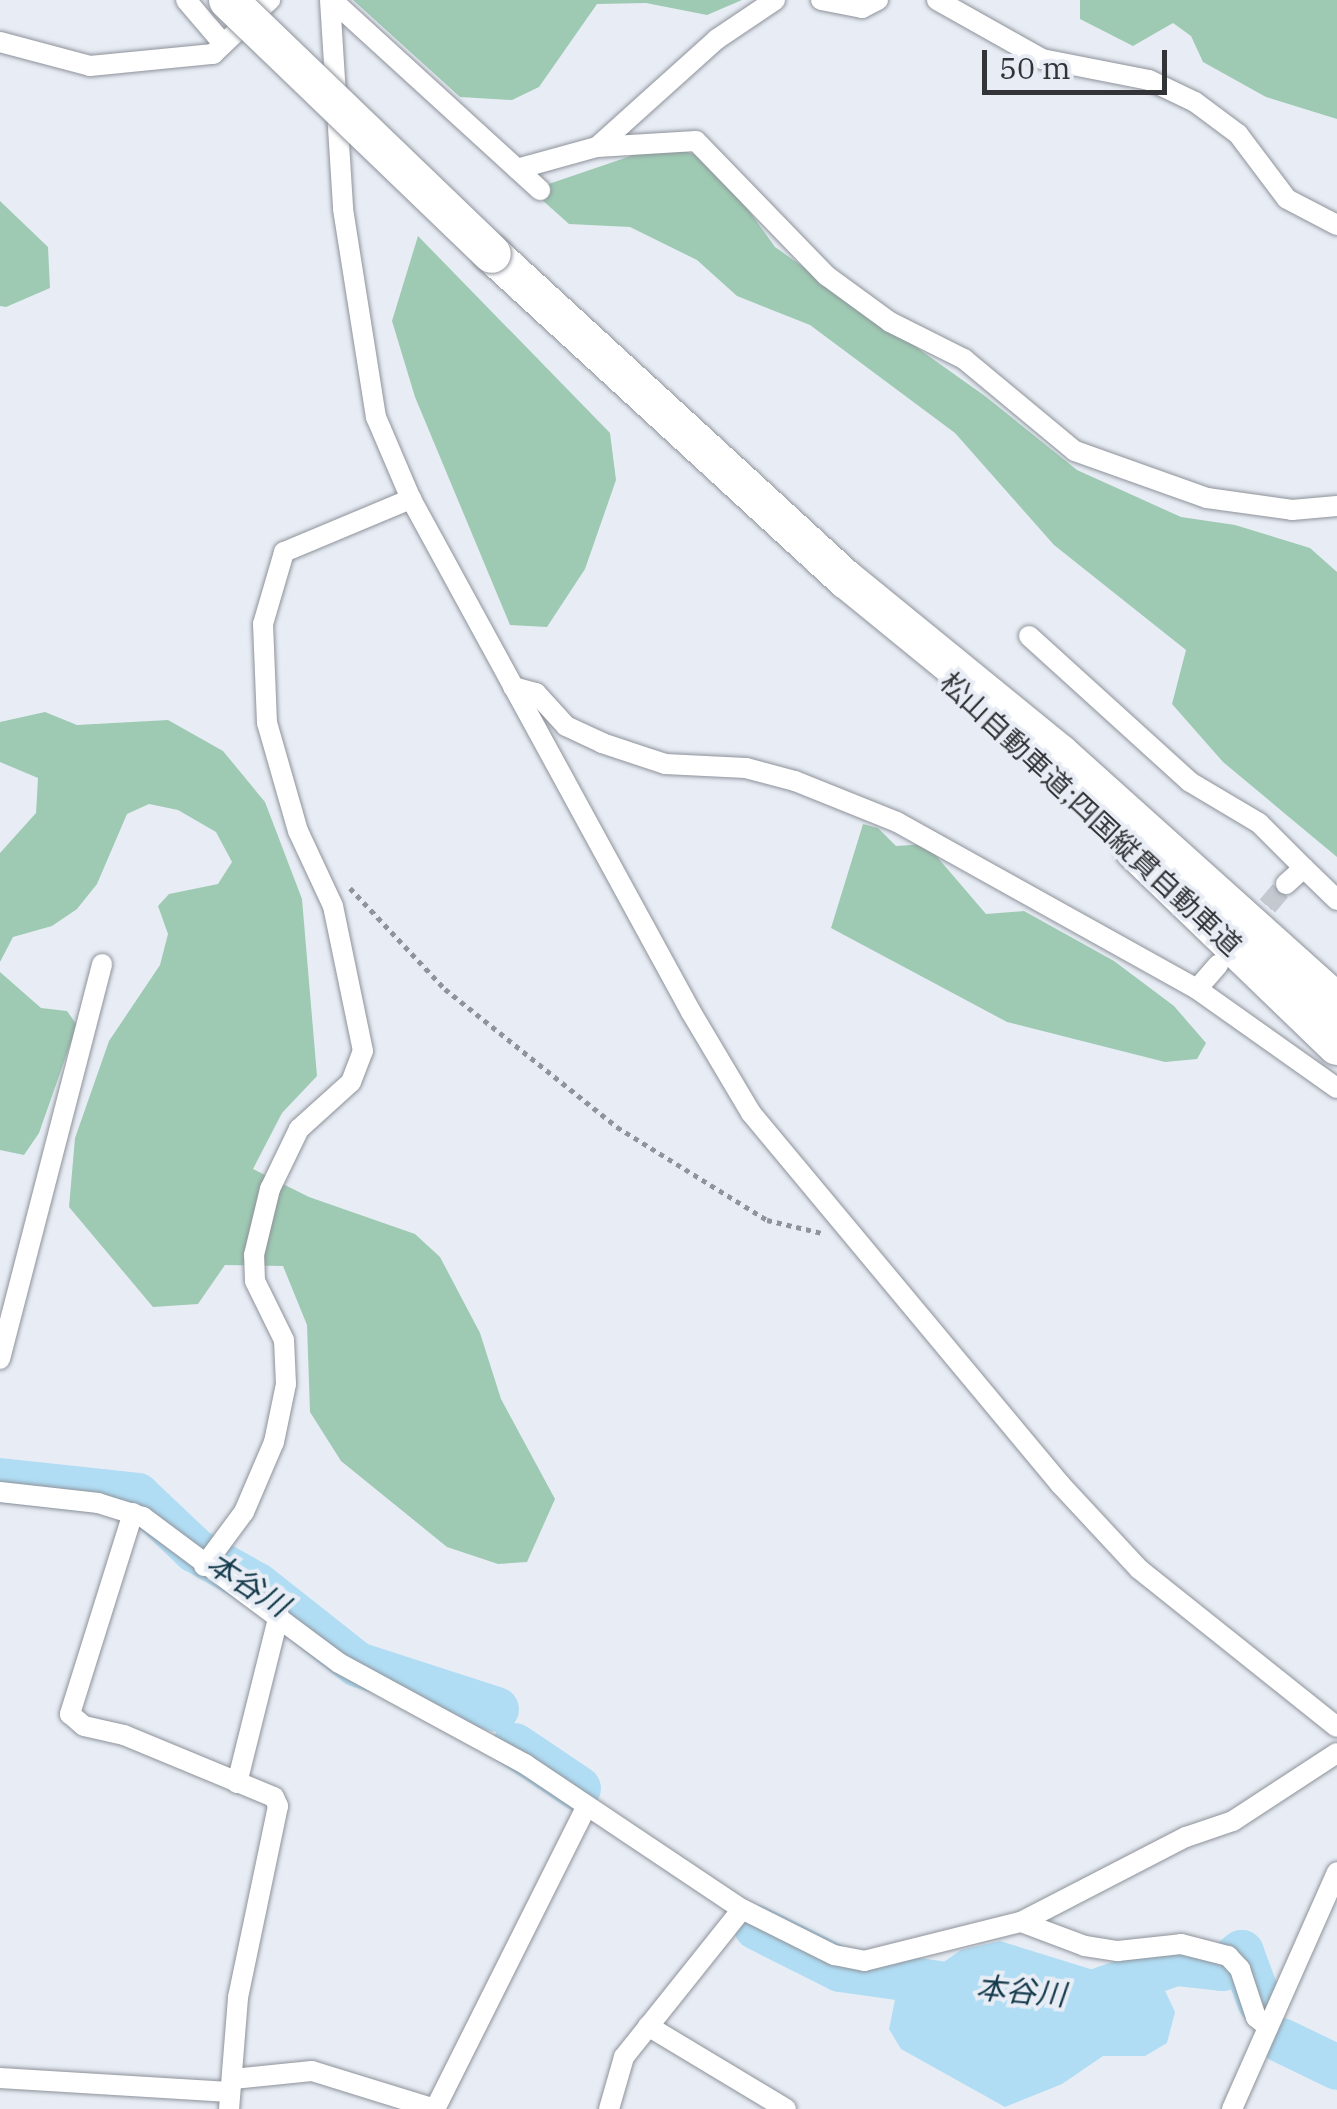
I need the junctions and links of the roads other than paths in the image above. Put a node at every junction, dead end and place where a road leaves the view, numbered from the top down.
1 (186, 0) edge
2 (228, 0) edge
3 (270, 0) edge
4 (331, 0) edge
5 (775, 0) edge
6 (821, 0) edge
7 (878, 0) edge
8 (937, 0) edge
9 (221, 40) junction
10 (0, 42) edge
11 (597, 147) junction
12 (517, 169) junction
13 (540, 190) dead end
14 (1337, 225) edge
15 (410, 500) junction
16 (1337, 506) edge
17 (847, 580) junction
18 (1029, 636) dead end
19 (513, 687) junction
20 (1304, 868) junction
21 (1286, 884) tunnel mouth
22 (1337, 900) edge
23 (102, 964) dead end
24 (1218, 964) dead end
25 (1197, 990) junction
26 (1337, 1002) edge
27 (1337, 1046) edge
28 (1337, 1088) edge
29 (0, 1359) edge
30 (0, 1492) edge
31 (134, 1512) junction
32 (204, 1566) junction
33 (279, 1615) junction
34 (1337, 1727) edge
35 (1337, 1753) edge
36 (237, 1783) junction
37 (587, 1806) junction
38 (1337, 1872) edge
39 (742, 1909) junction
40 (1021, 1922) junction
41 (648, 2026) junction
42 (1268, 2027) junction
43 (0, 2078) edge
44 (231, 2094) edge
45 (435, 2109) edge
46 (610, 2109) edge
47 (786, 2109) edge
48 (1232, 2109) edge

1 - 9 street
2 - 17 highway, 松山自動車道;四国縦貫自動車道, bridge
3 - 9 street
4 - 12 street
4 - 15 street
5 - 11 street
6 - 7 street
8 - 14 street
9 - 10 street
11 - 12 street
11 - 16 street
12 - 13 street
15 - 19 street
15 - 32 street
17 - 26 highway, 松山自動車道;四国縦貫自動車道
17 - 27 highway, 松山自動車道;四国縦貫自動車道
18 - 20 street
19 - 25 street
19 - 34 street
20 - 21 street
20 - 22 street
23 - 29 street
24 - 25 street
25 - 28 street
30 - 31 street
31 - 32 street
31 - 36 street
32 - 33 street
33 - 36 street
33 - 37 street
35 - 40 street
36 - 44 street
37 - 39 street
37 - 45 street
38 - 42 street
39 - 40 street
39 - 41 street
40 - 42 street
41 - 46 street
41 - 47 street
42 - 48 street
43 - 44 street
44 - 45 street

